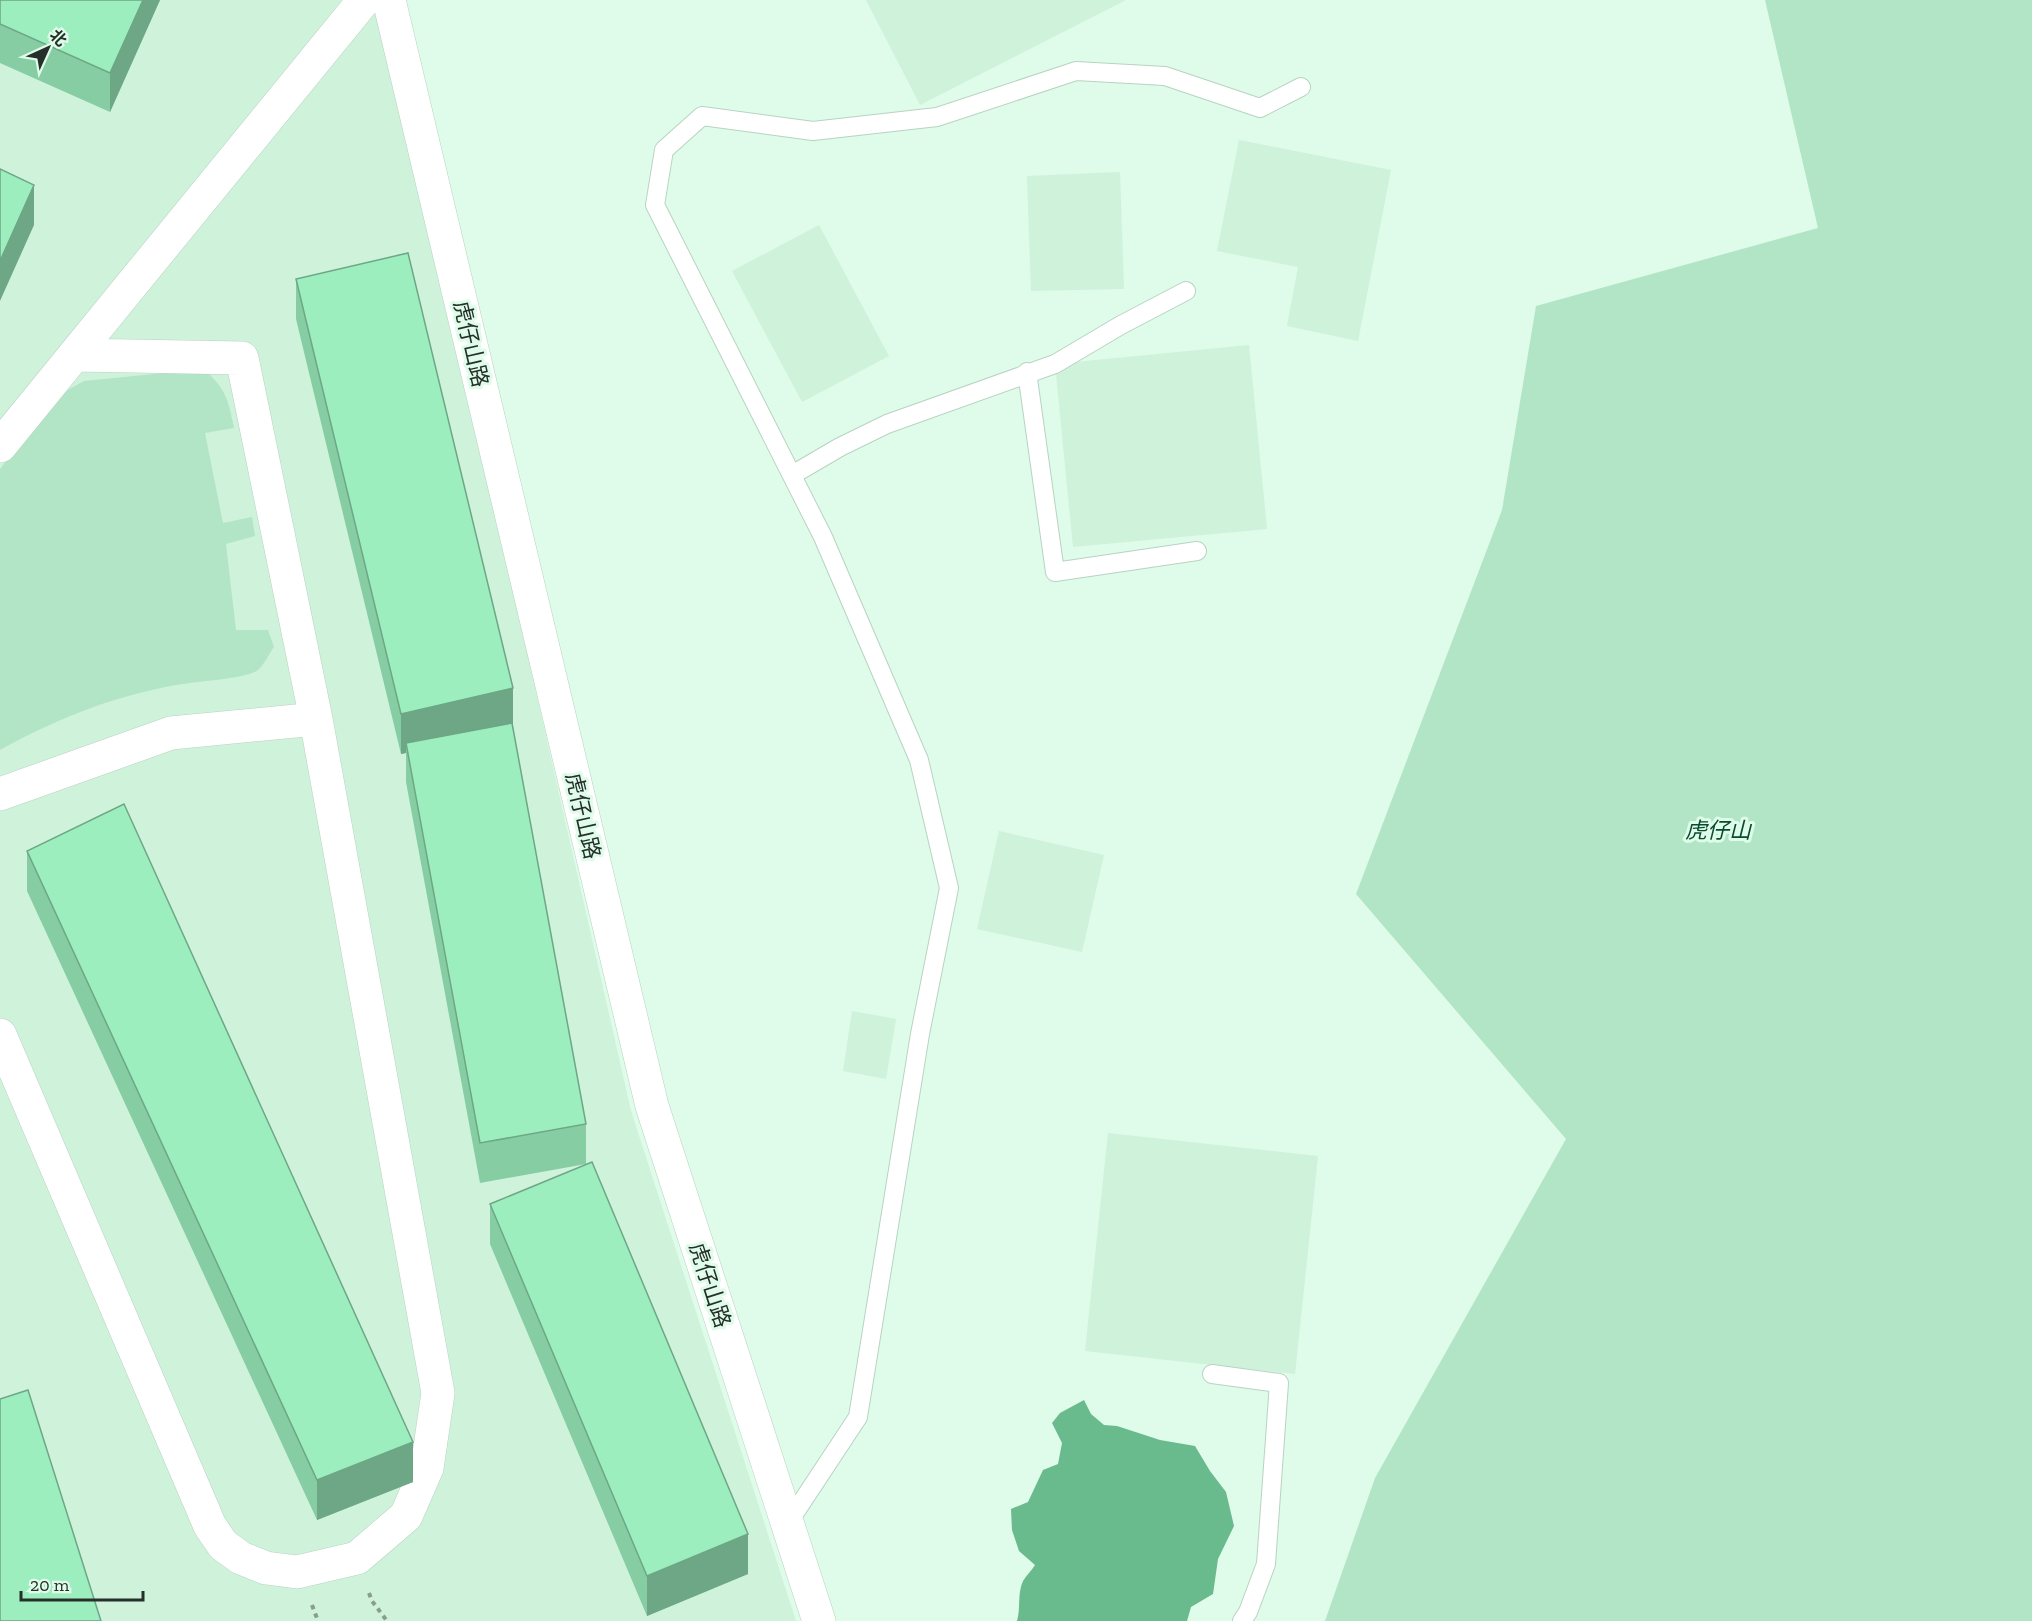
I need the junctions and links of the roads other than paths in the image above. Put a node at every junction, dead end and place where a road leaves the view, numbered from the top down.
1 (364, 0) edge
2 (389, 0) edge
3 (1301, 87) dead end
4 (1186, 291) dead end
5 (75, 355) junction
6 (1027, 372) junction
7 (0, 446) edge
8 (792, 475) junction
9 (1197, 551) dead end
10 (316, 719) junction
11 (0, 794) edge
12 (0, 1035) edge
13 (1212, 1374) dead end
14 (788, 1523) junction
15 (819, 1621) edge
16 (1242, 1621) edge

1 - 5 street
2 - 14 street, 虎仔山路
3 - 8 lane
4 - 6 lane
5 - 7 street
5 - 10 street
6 - 8 lane
6 - 9 lane
8 - 14 lane
10 - 11 street
10 - 12 street
13 - 16 lane
14 - 15 street, 虎仔山路

